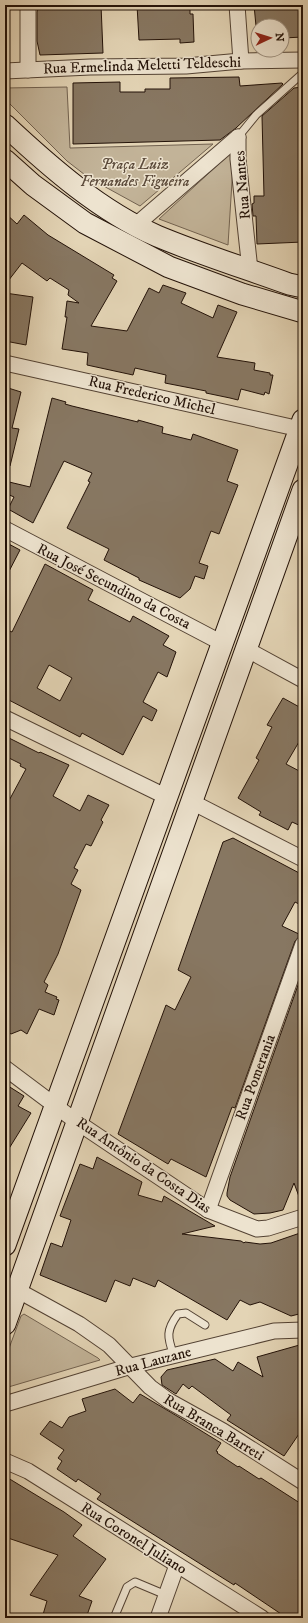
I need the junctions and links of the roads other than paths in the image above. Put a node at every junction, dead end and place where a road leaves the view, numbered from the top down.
1 (28, 5) edge
2 (237, 5) edge
3 (303, 60) edge
4 (241, 61) junction
5 (28, 70) junction
6 (5, 71) edge
7 (303, 72) edge
8 (5, 125) edge
9 (238, 137) junction
10 (5, 160) edge
11 (136, 225) junction
12 (250, 270) junction
13 (303, 287) edge
14 (303, 312) edge
15 (5, 363) edge
16 (301, 424) edge
17 (303, 490) edge
18 (5, 529) edge
19 (222, 642) junction
20 (246, 649) junction
21 (303, 680) edge
22 (5, 718) edge
23 (167, 797) junction
24 (192, 802) junction
25 (303, 859) edge
26 (303, 944) edge
27 (5, 1068) edge
28 (56, 1104) junction
29 (78, 1122) junction
30 (208, 1210) junction
31 (303, 1217) edge
32 (5, 1246) edge
33 (17, 1290) junction
34 (5, 1324) edge
35 (205, 1325) dead end
36 (303, 1330) edge
37 (174, 1356) junction
38 (131, 1366) junction
39 (5, 1404) edge
40 (5, 1461) edge
41 (303, 1482) edge
42 (177, 1565) junction
43 (166, 1595) junction
44 (114, 1618) edge
45 (158, 1618) edge
46 (262, 1618) edge

1 - 5 street
2 - 4 street
3 - 4 street, Rua Ermelinda Meletti Teldeschi
4 - 5 street, Rua Ermelinda Meletti Teldeschi
5 - 6 street, Rua Ermelinda Meletti Teldeschi
7 - 9 lane
8 - 11 street
9 - 11 street, Rua Nantes
9 - 12 street, Rua Nantes
10 - 14 street
11 - 12 street
12 - 13 street
15 - 16 street, Rua Frederico Michel
16 - 19 street
17 - 20 street
18 - 19 street, Rua José Secundino da Costa
19 - 23 street
20 - 21 street
20 - 24 street
22 - 23 street
23 - 28 street
24 - 25 street
24 - 29 street
26 - 30 street, Rua Pomerania
27 - 28 street, Rua Antônio da Costa Dias
28 - 29 street, Rua Antônio da Costa Dias
28 - 32 street
29 - 30 street, Rua Antônio da Costa Dias
29 - 33 street
30 - 31 street, Rua Antônio da Costa Dias
33 - 34 street
33 - 38 street, Rua Branca Barreti
35 - 37 lane
36 - 37 street, Rua Lauzane
37 - 38 street, Rua Lauzane
38 - 39 street, Rua Lauzane
38 - 41 street, Rua Branca Barreti
40 - 42 street, Rua Coronel Juliano
42 - 43 street
42 - 46 street, Rua Coronel Juliano
43 - 44 lane
43 - 45 street

